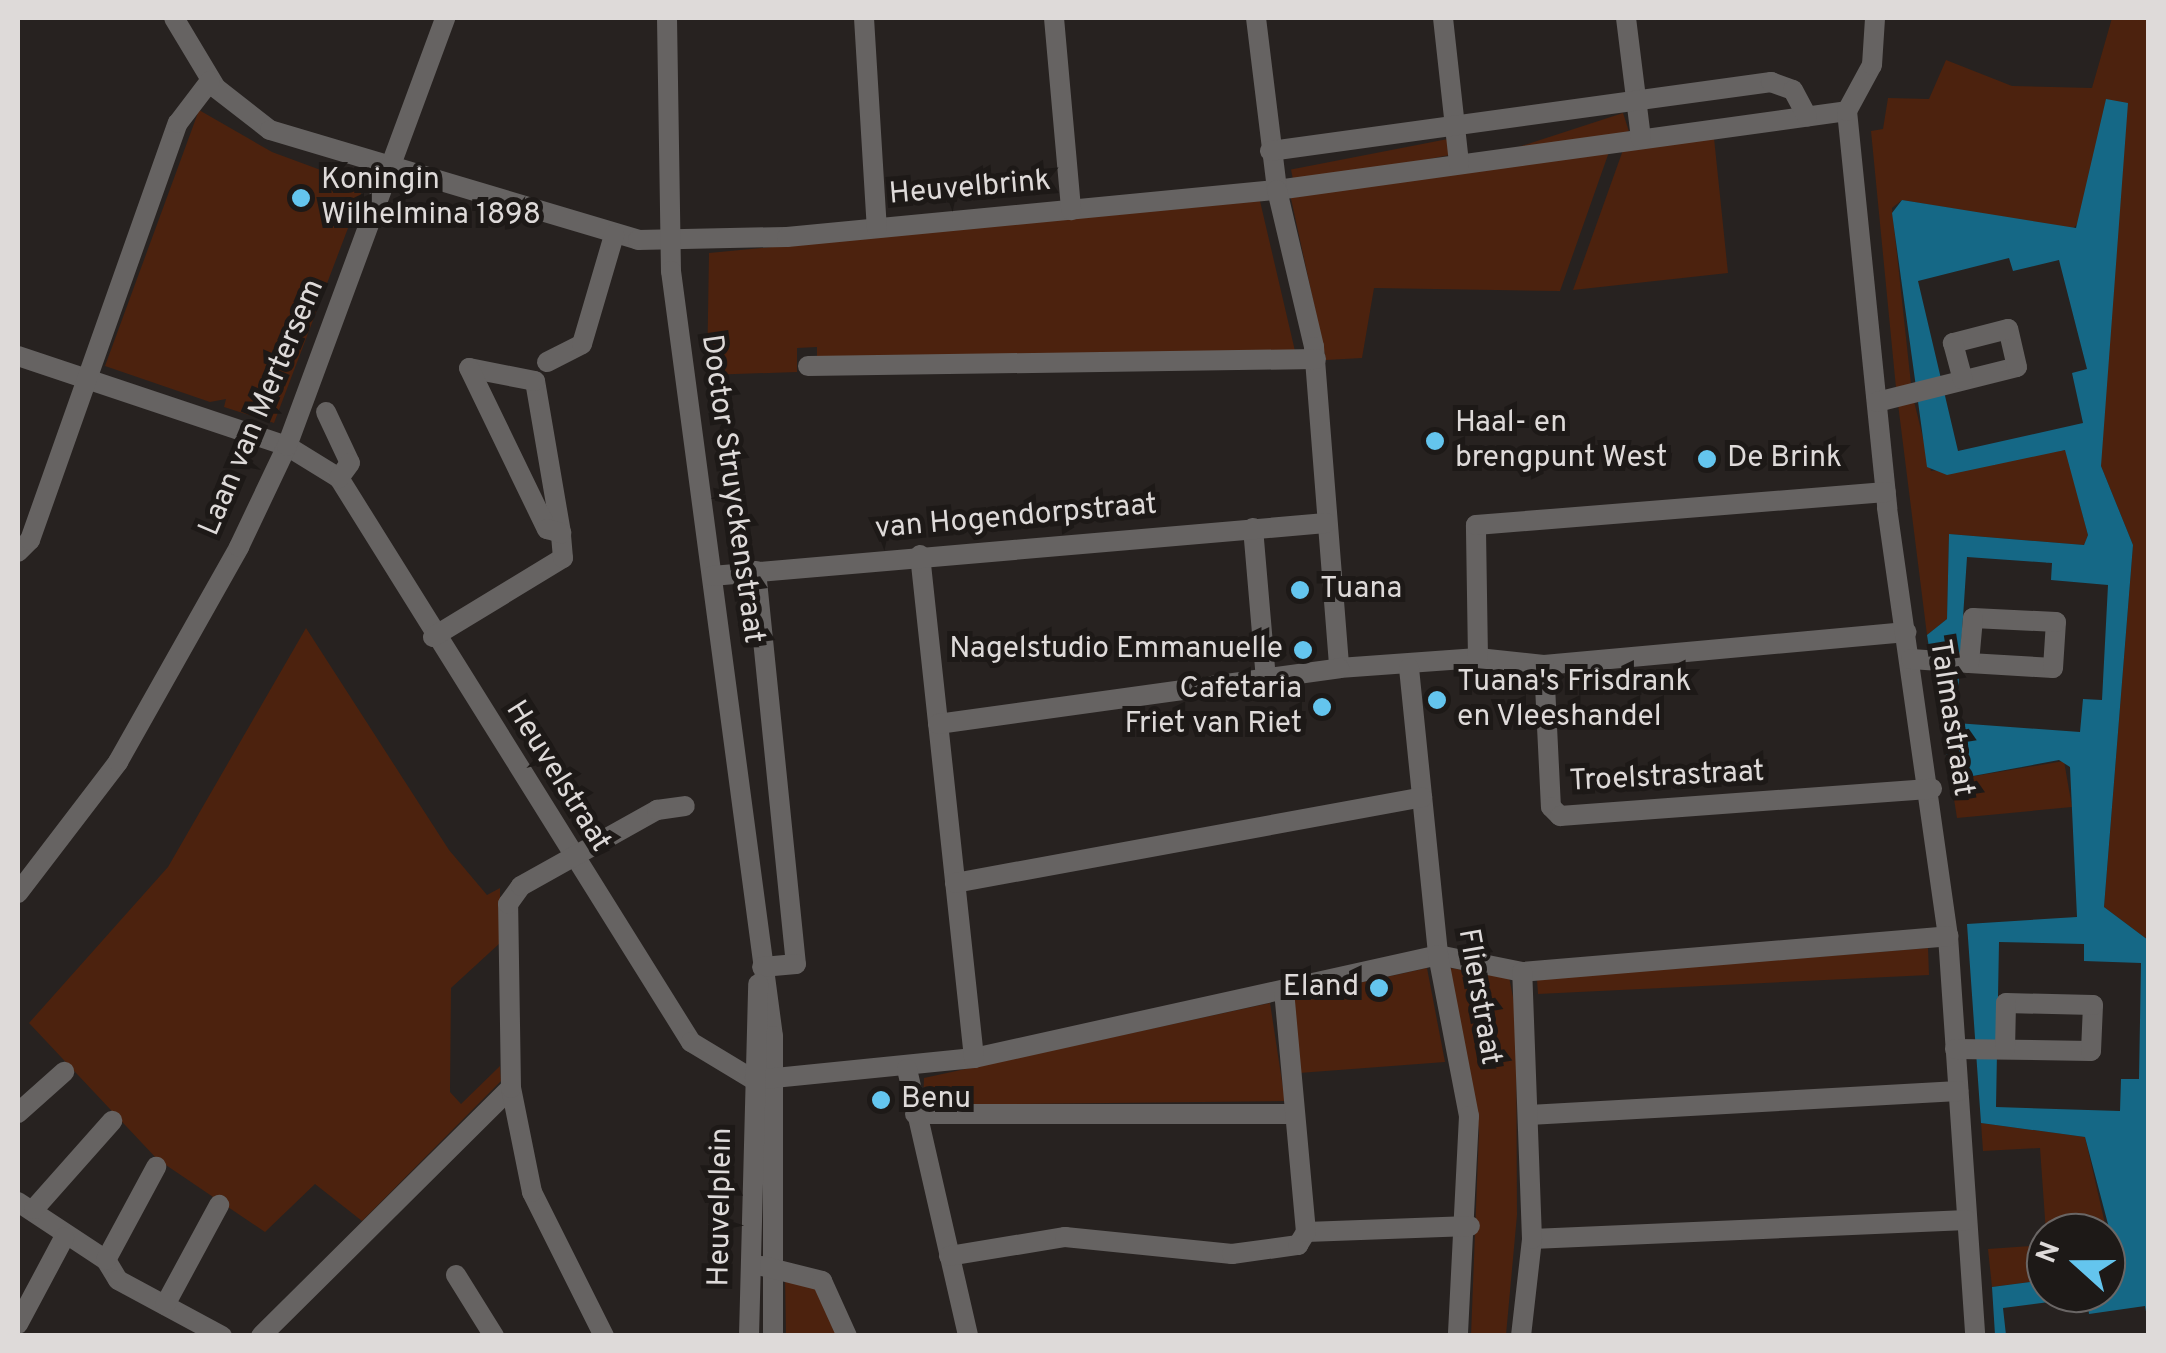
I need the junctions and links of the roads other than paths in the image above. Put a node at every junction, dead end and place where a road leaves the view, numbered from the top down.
1 (174, 18) edge
2 (445, 18) edge
3 (667, 18) edge
4 (864, 18) edge
5 (1054, 18) edge
6 (1256, 18) edge
7 (1443, 18) edge
8 (1626, 18) edge
9 (1874, 18) edge
10 (210, 81) junction
11 (1636, 101) junction
12 (1847, 111) junction
13 (1807, 116) junction
14 (1455, 126) junction
15 (1640, 139) junction
16 (1270, 151) junction
17 (1459, 164) junction
18 (390, 170) junction
19 (1277, 190) junction
20 (1071, 210) junction
21 (877, 228) junction
22 (614, 235) junction
23 (669, 240) junction
24 (18, 356) edge
25 (1316, 359) junction
26 (547, 362) dead end
27 (808, 366) dead end
28 (84, 379) junction
29 (1953, 382) dead end
30 (1877, 402) junction
31 (326, 412) dead end
32 (287, 446) junction
33 (339, 478) junction
34 (1886, 492) junction
35 (1326, 523) junction
36 (1253, 528) junction
37 (561, 533) junction
38 (18, 552) edge
39 (920, 555) junction
40 (756, 571) junction
41 (712, 576) junction
42 (1906, 632) junction
43 (433, 637) junction
44 (1478, 658) junction
45 (1921, 660) junction
46 (1964, 663) junction
47 (1544, 665) junction
48 (1339, 668) junction
49 (1410, 668) junction
50 (1266, 680) junction
51 (938, 724) junction
52 (1932, 789) junction
53 (1422, 797) junction
54 (685, 806) dead end
55 (573, 858) junction
56 (955, 883) junction
57 (18, 893) edge
58 (1948, 936) junction
59 (1438, 954) junction
60 (762, 968) junction
61 (1522, 972) junction
62 (1284, 990) junction
63 (1965, 1049) junction
64 (2001, 1049) junction
65 (974, 1058) junction
66 (907, 1069) junction
67 (64, 1072) dead end
68 (765, 1080) junction
69 (511, 1088) junction
70 (1958, 1091) junction
71 (18, 1113) edge
72 (915, 1114) junction
73 (1293, 1114) junction
74 (1529, 1116) junction
75 (112, 1122) dead end
76 (156, 1167) dead end
77 (219, 1205) dead end
78 (26, 1206) edge
79 (1966, 1220) junction
80 (1470, 1226) junction
81 (1306, 1232) junction
82 (64, 1238) junction
83 (1532, 1238) junction
84 (948, 1256) junction
85 (106, 1260) junction
86 (750, 1265) junction
87 (773, 1267) junction
88 (456, 1275) dead end
89 (165, 1305) junction
90 (18, 1324) edge
91 (222, 1336) edge
92 (262, 1336) edge
93 (494, 1336) edge
94 (604, 1336) edge
95 (749, 1336) edge
96 (773, 1336) edge
97 (847, 1336) edge
98 (968, 1336) edge
99 (1458, 1336) edge
100 (1521, 1336) edge
101 (1974, 1336) edge

1 - 10 street
2 - 18 street, Laan van Mertersem
3 - 23 street, Doctor Struyckenstraat
4 - 21 street
5 - 20 street
6 - 16 street
7 - 14 street
8 - 11 street
9 - 12 street
10 - 18 street, Heuvelbrink
10 - 28 street
11 - 13 street
11 - 14 street
11 - 15 street
12 - 13 street, Heuvelbrink
12 - 30 street, Talmastraat
13 - 15 street, Heuvelbrink
14 - 16 street
14 - 17 street
15 - 17 street, Heuvelbrink
16 - 19 street
17 - 19 street, Heuvelbrink
18 - 22 street, Heuvelbrink
18 - 32 street, Laan van Mertersem
19 - 20 street, Heuvelbrink
19 - 25 street
20 - 21 street, Heuvelbrink
21 - 23 street, Heuvelbrink
22 - 23 street, Heuvelbrink
22 - 26 street
23 - 41 street, Doctor Struyckenstraat
24 - 28 street, Heuvelstraat
25 - 27 street
25 - 35 street
28 - 32 street, Heuvelstraat
28 - 38 street
29 - 30 street
30 - 34 street, Talmastraat
31 - 33 street, Heuvelstraat
32 - 33 street, Heuvelstraat
32 - 57 street, Laan van Mertersem
33 - 43 street, Heuvelstraat
34 - 42 street, Talmastraat
34 - 44 street
35 - 36 street, van Hogendorpstraat
35 - 48 street
36 - 39 street, van Hogendorpstraat
36 - 50 street
37 - 37 street
37 - 43 street
39 - 40 street, van Hogendorpstraat
39 - 51 street
40 - 41 street, van Hogendorpstraat
40 - 60 street, Doctor Struyckenstraat
41 - 60 street, Doctor Struyckenstraat
42 - 45 street, Talmastraat
42 - 47 street
43 - 55 street, Heuvelstraat
44 - 47 street
44 - 49 street
45 - 46 street
45 - 52 street, Talmastraat
46 - 46 street
47 - 52 street, Troelstrastraat
48 - 49 street
48 - 50 street
49 - 53 street, Flierstraat
50 - 51 street
51 - 56 street
52 - 58 street, Talmastraat
53 - 56 street
53 - 59 street, Flierstraat
54 - 55 street
55 - 68 street, Heuvelstraat
55 - 69 street
56 - 65 street
58 - 61 street
58 - 63 street, Talmastraat
59 - 61 street
59 - 62 street
59 - 80 street, Flierstraat
60 - 68 street, Doctor Struyckenstraat
61 - 74 street
62 - 65 street
62 - 73 street
63 - 64 street
63 - 70 street, Talmastraat
64 - 64 street
65 - 66 street
66 - 68 street
66 - 72 street
67 - 71 street
68 - 86 street, Heuvelplein
68 - 87 street, Heuvelplein
69 - 92 street
69 - 94 street
70 - 74 street
70 - 79 street, Talmastraat
72 - 73 street
72 - 84 street
73 - 81 street
74 - 83 street
75 - 78 street
76 - 85 street
77 - 89 street
78 - 82 street
79 - 83 street
79 - 101 street, Talmastraat
80 - 81 street
80 - 99 street, Flierstraat
81 - 84 street
82 - 85 street
82 - 90 street
83 - 100 street
84 - 98 street
85 - 89 street
86 - 87 street
86 - 95 street, Heuvelplein
87 - 96 street, Heuvelplein
87 - 97 street, Heuvelplein
88 - 93 street
89 - 91 street

